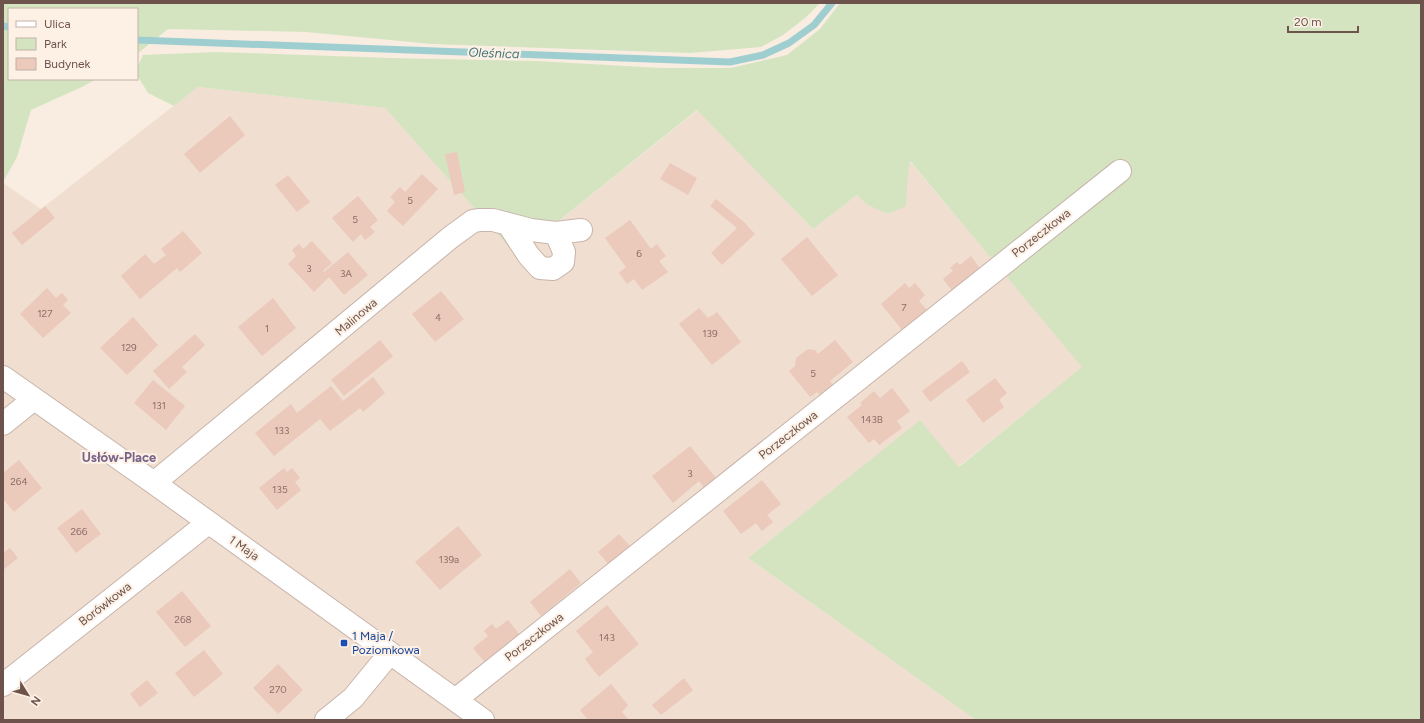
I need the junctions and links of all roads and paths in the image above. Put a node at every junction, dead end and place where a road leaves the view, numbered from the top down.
1 (1120, 171) dead end
2 (508, 224) junction
3 (582, 230) dead end
4 (556, 233) junction
5 (3, 377) edge
6 (34, 400) junction
7 (3, 424) edge
8 (154, 483) junction
9 (208, 523) junction
10 (390, 653) junction
11 (3, 685) edge
12 (455, 700) junction
13 (326, 720) edge
14 (483, 720) edge

1 - 12 street, Porzeczkowa
2 - 4 street, Malinowa
2 - 4 street
2 - 8 street, Malinowa
3 - 4 street, Malinowa
5 - 6 street, 1 Maja
6 - 7 street
6 - 8 street, 1 Maja
8 - 9 street, 1 Maja
9 - 10 street, 1 Maja
9 - 11 street, Borówkowa
10 - 12 street, 1 Maja
10 - 13 street
12 - 14 street, 1 Maja

